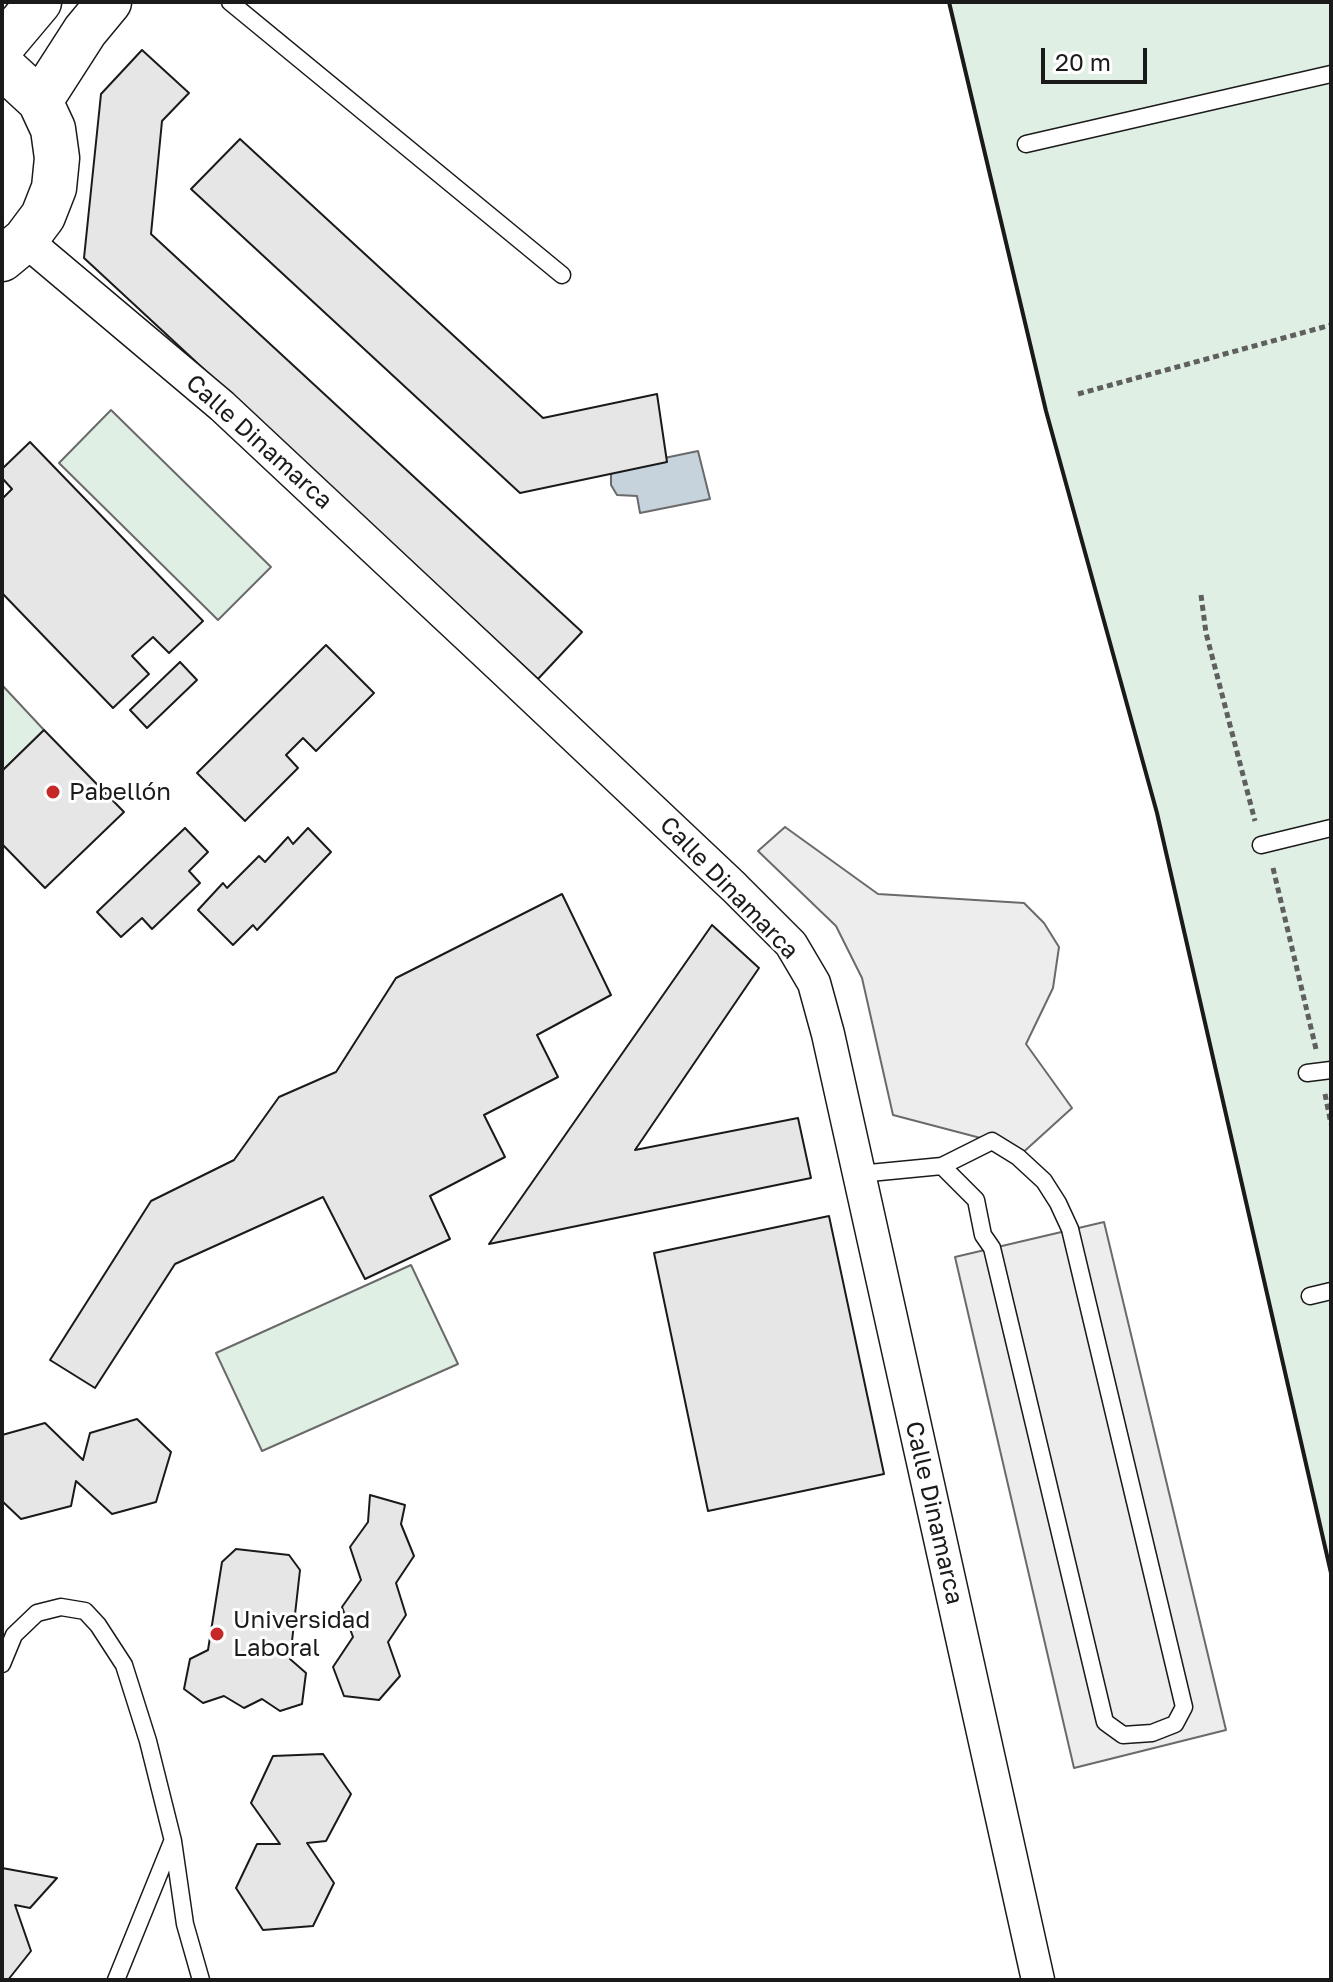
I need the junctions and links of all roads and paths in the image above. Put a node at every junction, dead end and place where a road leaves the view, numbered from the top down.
1 (39, 2) edge
2 (109, 2) edge
3 (230, 2) edge
4 (2, 46) edge
5 (2, 66) edge
6 (1331, 74) edge
7 (40, 101) junction
8 (1026, 144) dead end
9 (13, 249) edge
10 (562, 275) dead end
11 (1331, 325) edge
12 (1078, 394) dead end
13 (1201, 595) dead end
14 (1331, 828) edge
15 (1264, 844) junction
16 (1320, 1072) edge
17 (942, 1166) junction
18 (859, 1174) junction
19 (1331, 1291) edge
20 (1310, 1296) dead end
21 (2, 1664) edge
22 (173, 1841) junction
23 (116, 1980) edge
24 (201, 1980) edge
25 (1038, 1980) edge

1 - 4 main road
2 - 7 main road
3 - 10 lane
5 - 7 main road
6 - 8 lane
7 - 9 main road
9 - 18 street, Calle Dinamarca
11 - 12 path
13 - 15 path
14 - 15 lane
15 - 16 path
17 - 17 lane
17 - 18 lane
18 - 25 street, Calle Dinamarca
19 - 20 lane
21 - 22 lane
22 - 23 lane
22 - 24 lane

